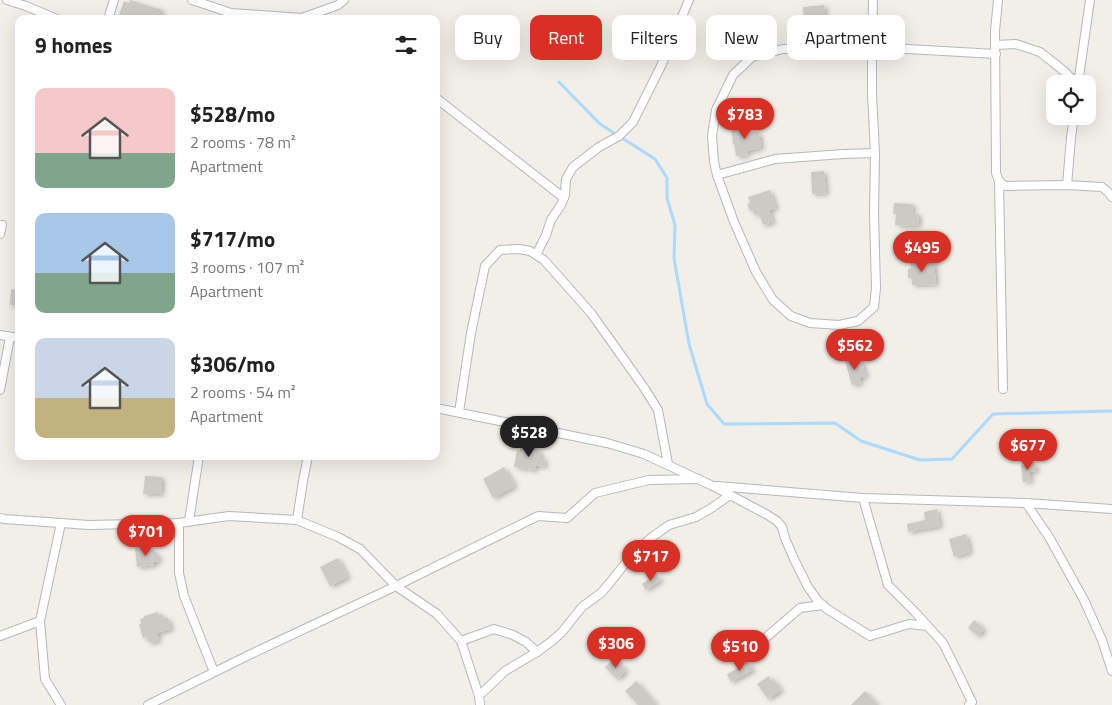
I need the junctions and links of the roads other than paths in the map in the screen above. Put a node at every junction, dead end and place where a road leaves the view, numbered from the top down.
1 (6, 0) edge
2 (114, 0) edge
3 (192, 0) edge
4 (344, 0) edge
5 (689, 0) edge
6 (873, 0) edge
7 (998, 0) edge
8 (1090, 0) edge
9 (47, 15) edge
10 (109, 15) edge
11 (228, 15) edge
12 (310, 15) edge
13 (873, 15) edge
14 (905, 48) edge
15 (787, 49) edge
16 (996, 49) junction
17 (872, 60) edge
18 (1068, 75) edge
19 (1079, 75) edge
20 (440, 101) edge
21 (1073, 125) edge
22 (875, 153) junction
23 (718, 175) junction
24 (999, 181) junction
25 (1067, 184) junction
26 (1112, 197) edge
27 (564, 198) junction
28 (2, 225) dead end
29 (0, 234) edge
30 (536, 255) junction
31 (0, 335) edge
32 (15, 337) edge
33 (1002, 389) dead end
34 (0, 390) edge
35 (440, 409) edge
36 (459, 412) junction
37 (197, 460) edge
38 (307, 460) edge
39 (668, 464) junction
40 (698, 479) junction
41 (713, 486) junction
42 (730, 495) junction
43 (863, 498) junction
44 (1026, 503) junction
45 (1112, 509) edge
46 (0, 518) edge
47 (297, 520) junction
48 (189, 522) junction
49 (61, 523) junction
50 (179, 523) junction
51 (396, 586) junction
52 (823, 605) junction
53 (40, 622) junction
54 (927, 626) junction
55 (0, 636) edge
56 (460, 640) junction
57 (537, 652) junction
58 (739, 661) dead end
59 (1112, 671) edge
60 (214, 672) junction
61 (479, 696) junction
62 (61, 705) edge
63 (148, 705) edge
64 (480, 705) edge
65 (969, 705) edge

1 - 9 street
2 - 10 street
3 - 11 street
4 - 12 street
5 - 27 street
6 - 13 street
7 - 16 street
8 - 19 street
14 - 16 street
15 - 23 street
16 - 18 street
16 - 24 street
17 - 22 street
20 - 27 street
21 - 25 street
22 - 23 street
22 - 23 street
24 - 25 street
24 - 33 street
25 - 26 street
27 - 30 street
28 - 29 street
30 - 36 street
30 - 39 street
31 - 32 street
32 - 34 street
35 - 36 street
36 - 39 street
37 - 48 street
38 - 47 street
39 - 40 street
40 - 41 street
40 - 51 street
41 - 42 street
41 - 43 street
42 - 52 street
42 - 57 street
43 - 44 street
43 - 54 street
44 - 45 street
44 - 59 street
46 - 49 street
47 - 48 street
47 - 51 street
48 - 50 street
49 - 50 street
49 - 53 street
50 - 60 street
51 - 56 street
51 - 60 street
52 - 54 street
52 - 58 street
53 - 55 street
53 - 62 street
54 - 65 street
56 - 57 street
56 - 61 street
57 - 61 street
60 - 63 street
61 - 64 street

